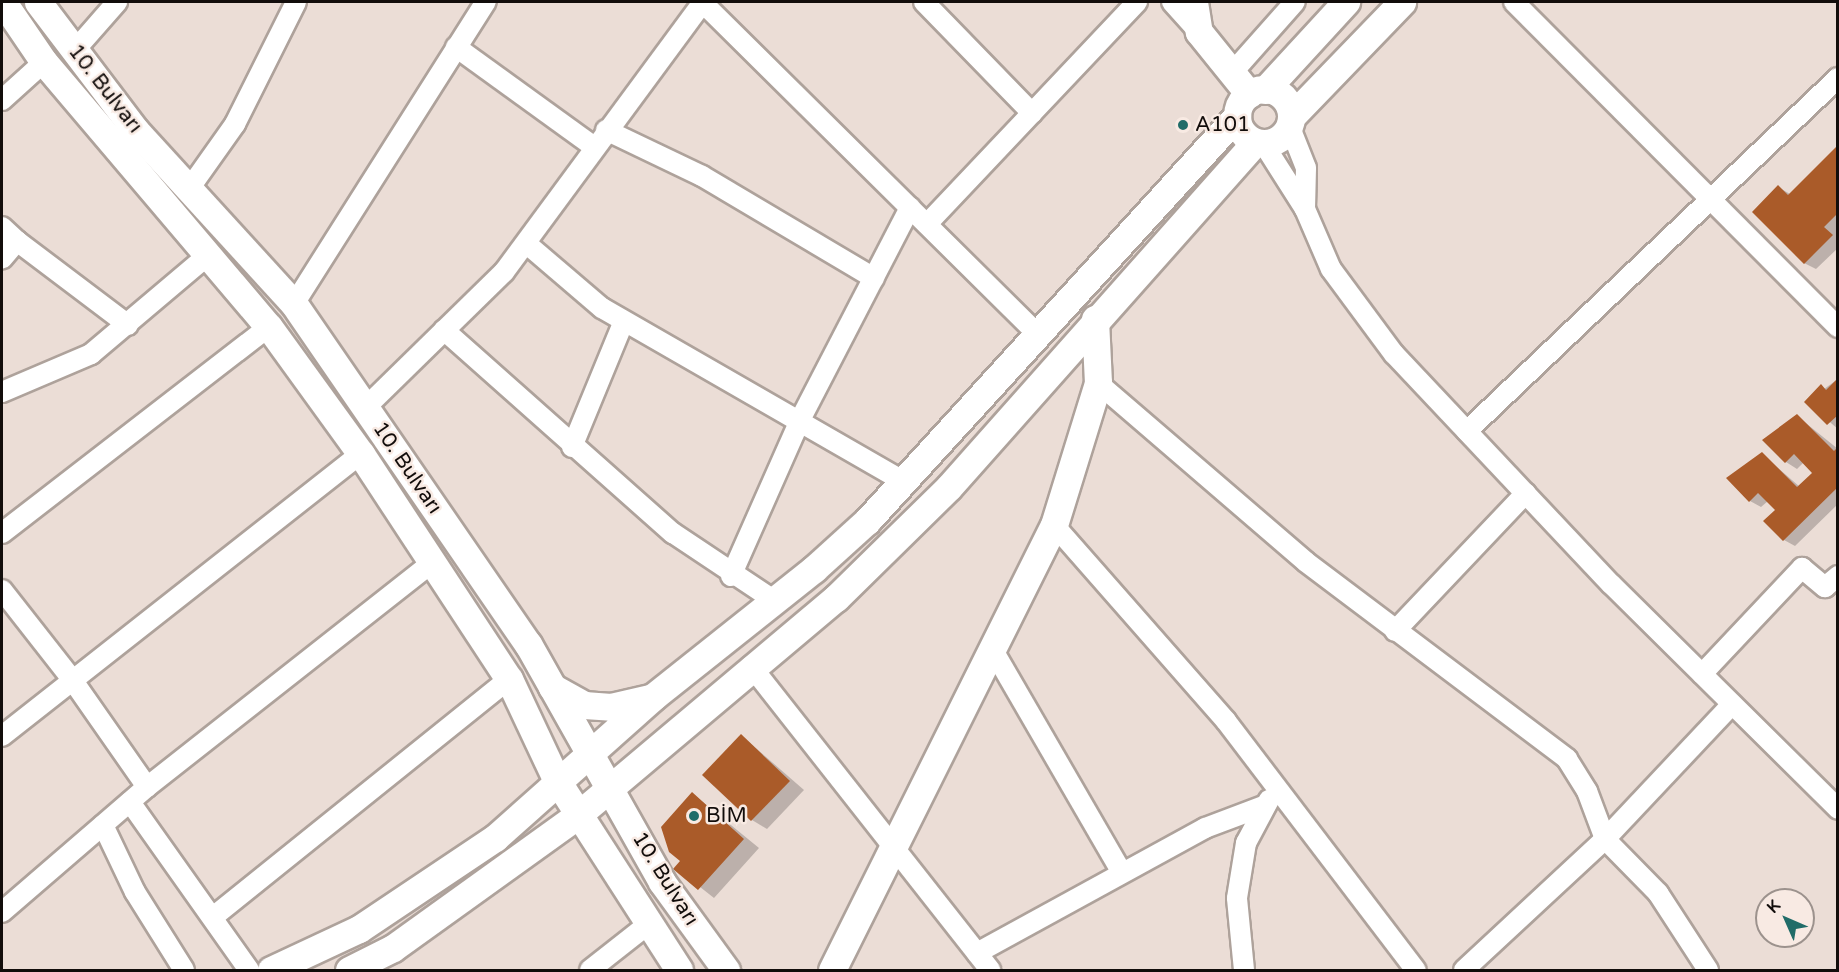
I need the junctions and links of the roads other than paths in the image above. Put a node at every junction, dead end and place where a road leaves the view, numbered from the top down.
1 (3, 2) edge
2 (38, 2) edge
3 (117, 2) edge
4 (296, 2) edge
5 (486, 2) edge
6 (703, 2) edge
7 (924, 2) edge
8 (1137, 2) edge
9 (1172, 2) edge
10 (1194, 2) edge
11 (1295, 2) edge
12 (1346, 2) edge
13 (1402, 2) edge
14 (1514, 2) edge
15 (1199, 32) junction
16 (456, 47) junction
17 (75, 50) junction
18 (44, 62) junction
19 (1232, 74) junction
20 (1838, 78) edge
21 (2, 100) edge
22 (1251, 100) junction
23 (1032, 113) junction
24 (1290, 121) junction
25 (606, 130) junction
26 (1259, 142) junction
27 (593, 146) junction
28 (189, 189) junction
29 (1711, 200) junction
30 (910, 208) junction
31 (1305, 209) junction
32 (927, 224) junction
33 (2, 227) edge
34 (17, 241) junction
35 (527, 244) junction
36 (207, 255) junction
37 (2, 259) edge
38 (874, 278) junction
39 (294, 304) junction
40 (1095, 319) junction
41 (624, 321) junction
42 (128, 325) junction
43 (269, 327) junction
44 (1838, 327) edge
45 (444, 330) junction
46 (1037, 333) junction
47 (1098, 384) junction
48 (2, 392) edge
49 (365, 408) junction
50 (801, 418) junction
51 (1467, 431) junction
52 (572, 447) junction
53 (361, 454) junction
54 (903, 481) junction
55 (1526, 493) junction
56 (1054, 525) junction
57 (2, 533) edge
58 (433, 562) junction
59 (731, 576) junction
60 (1838, 576) edge
61 (2, 590) edge
62 (775, 601) junction
63 (1395, 631) junction
64 (994, 652) junction
65 (751, 666) junction
66 (1702, 674) junction
67 (72, 678) junction
68 (509, 679) junction
69 (552, 687) junction
70 (653, 697) junction
71 (1731, 704) junction
72 (525, 709) junction
73 (2, 736) edge
74 (591, 754) junction
75 (556, 779) junction
76 (147, 787) junction
77 (610, 788) junction
78 (1271, 797) junction
79 (130, 802) junction
80 (1838, 809) edge
81 (578, 815) junction
82 (103, 825) junction
83 (495, 838) junction
84 (1605, 839) junction
85 (895, 842) junction
86 (1122, 873) junction
87 (2, 912) edge
88 (213, 917) junction
89 (646, 927) junction
90 (978, 952) junction
91 (184, 970) edge
92 (249, 970) edge
93 (271, 970) edge
94 (349, 970) edge
95 (590, 970) edge
96 (679, 970) edge
97 (726, 970) edge
98 (832, 970) edge
99 (990, 970) edge
100 (1244, 970) edge
101 (1416, 970) edge
102 (1464, 970) edge
103 (1707, 970) edge

1 - 18 main road, 10. Bulvarı
2 - 17 main road, 10. Bulvarı
3 - 17 street
4 - 28 street
5 - 16 street
6 - 25 street
6 - 30 street
7 - 23 street
8 - 23 street
9 - 15 street
10 - 15 main road
11 - 19 street
12 - 22 main road
13 - 24 main road
14 - 29 street
15 - 19 main road
16 - 27 street
16 - 39 street
17 - 28 main road, 10. Bulvarı
18 - 21 street
18 - 36 main road, 10. Bulvarı
19 - 22 main road
20 - 29 street
22 - 24 main road
22 - 26 main road
22 - 46 main road
23 - 32 street
24 - 26 main road
24 - 31 street
25 - 27 street
25 - 38 street
26 - 31 street
26 - 40 main road
27 - 35 street
28 - 39 main road, 10. Bulvarı
29 - 44 street
29 - 51 street
30 - 32 street
30 - 38 street
31 - 51 street
32 - 46 street
33 - 34 street
34 - 37 street
34 - 42 street
35 - 41 street
35 - 45 street
36 - 42 street
36 - 43 main road, 10. Bulvarı
38 - 50 street
39 - 49 main road, 10. Bulvarı
40 - 47 main road
40 - 65 main road
41 - 50 street
41 - 52 street
42 - 48 street
43 - 53 main road, 10. Bulvarı
43 - 57 street
45 - 49 street
45 - 52 street
46 - 54 main road
47 - 56 main road
47 - 63 street
49 - 69 main road, 10. Bulvarı
50 - 54 street
50 - 59 street
51 - 55 street
52 - 59 street
53 - 58 main road, 10. Bulvarı
53 - 67 street
54 - 62 main road
55 - 63 street
55 - 66 street
56 - 64 main road
56 - 78 street
58 - 68 main road, 10. Bulvarı
58 - 76 street
59 - 62 street
60 - 66 street
61 - 67 street
62 - 70 main road
63 - 84 street
64 - 85 main road
64 - 86 street
65 - 77 main road
65 - 85 street
66 - 71 street
67 - 73 street
67 - 76 street
68 - 72 main road, 10. Bulvarı
68 - 88 street
69 - 70 main road
69 - 74 main road, 10. Bulvarı
70 - 74 main road
71 - 80 street
71 - 84 street
72 - 75 main road, 10. Bulvarı
72 - 83 main road
74 - 75 main road
74 - 77 main road, 10. Bulvarı
75 - 81 main road, 10. Bulvarı
75 - 83 main road
76 - 79 street
77 - 81 main road
77 - 97 main road, 10. Bulvarı
78 - 86 street
78 - 100 street
78 - 101 street
79 - 82 street
79 - 88 street
81 - 89 main road, 10. Bulvarı
81 - 94 main road
82 - 87 street
82 - 91 street
83 - 93 main road
84 - 102 street
84 - 103 street
85 - 90 street
85 - 98 main road
86 - 90 street
88 - 92 street
89 - 95 street
89 - 96 main road, 10. Bulvarı
90 - 99 street

